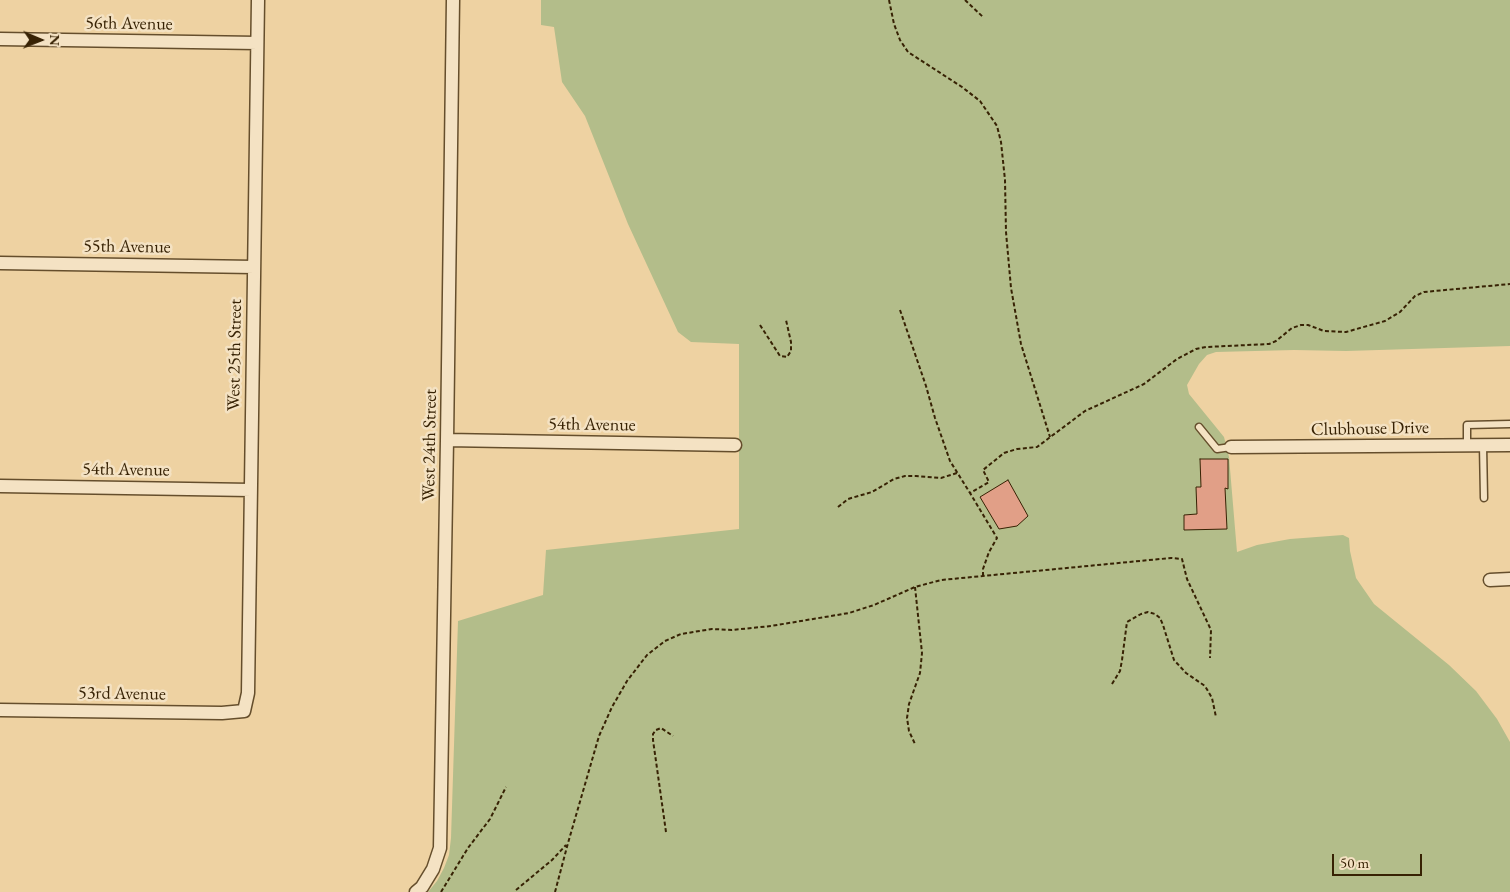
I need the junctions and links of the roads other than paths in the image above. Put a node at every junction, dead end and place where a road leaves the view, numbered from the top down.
1 (258, 0) edge
2 (453, 0) edge
3 (0, 39) edge
4 (257, 43) junction
5 (0, 263) edge
6 (254, 267) junction
7 (1510, 424) edge
8 (1199, 427) dead end
9 (447, 440) junction
10 (735, 445) dead end
11 (1467, 445) junction
12 (1483, 445) junction
13 (1510, 445) edge
14 (1231, 447) joint
15 (0, 486) edge
16 (251, 490) junction
17 (1484, 498) dead end
18 (1490, 580) dead end
19 (1510, 580) edge
20 (0, 710) edge
21 (244, 711) joint
22 (419, 889) edge

1 - 4 street, West 25th Street
2 - 9 street, West 24th Street
3 - 4 street, 56th Avenue
4 - 6 street, West 25th Street
5 - 6 street, 55th Avenue
6 - 16 street, West 25th Street
7 - 11 lane
8 - 14 lane
9 - 10 street, 54th Avenue
9 - 22 street, West 24th Street
11 - 12 street, Clubhouse Drive
11 - 14 street, Clubhouse Drive
12 - 13 street, Clubhouse Drive
12 - 17 lane
15 - 16 street, 54th Avenue
16 - 21 street, West 25th Street
18 - 19 street
20 - 21 street, 53rd Avenue

